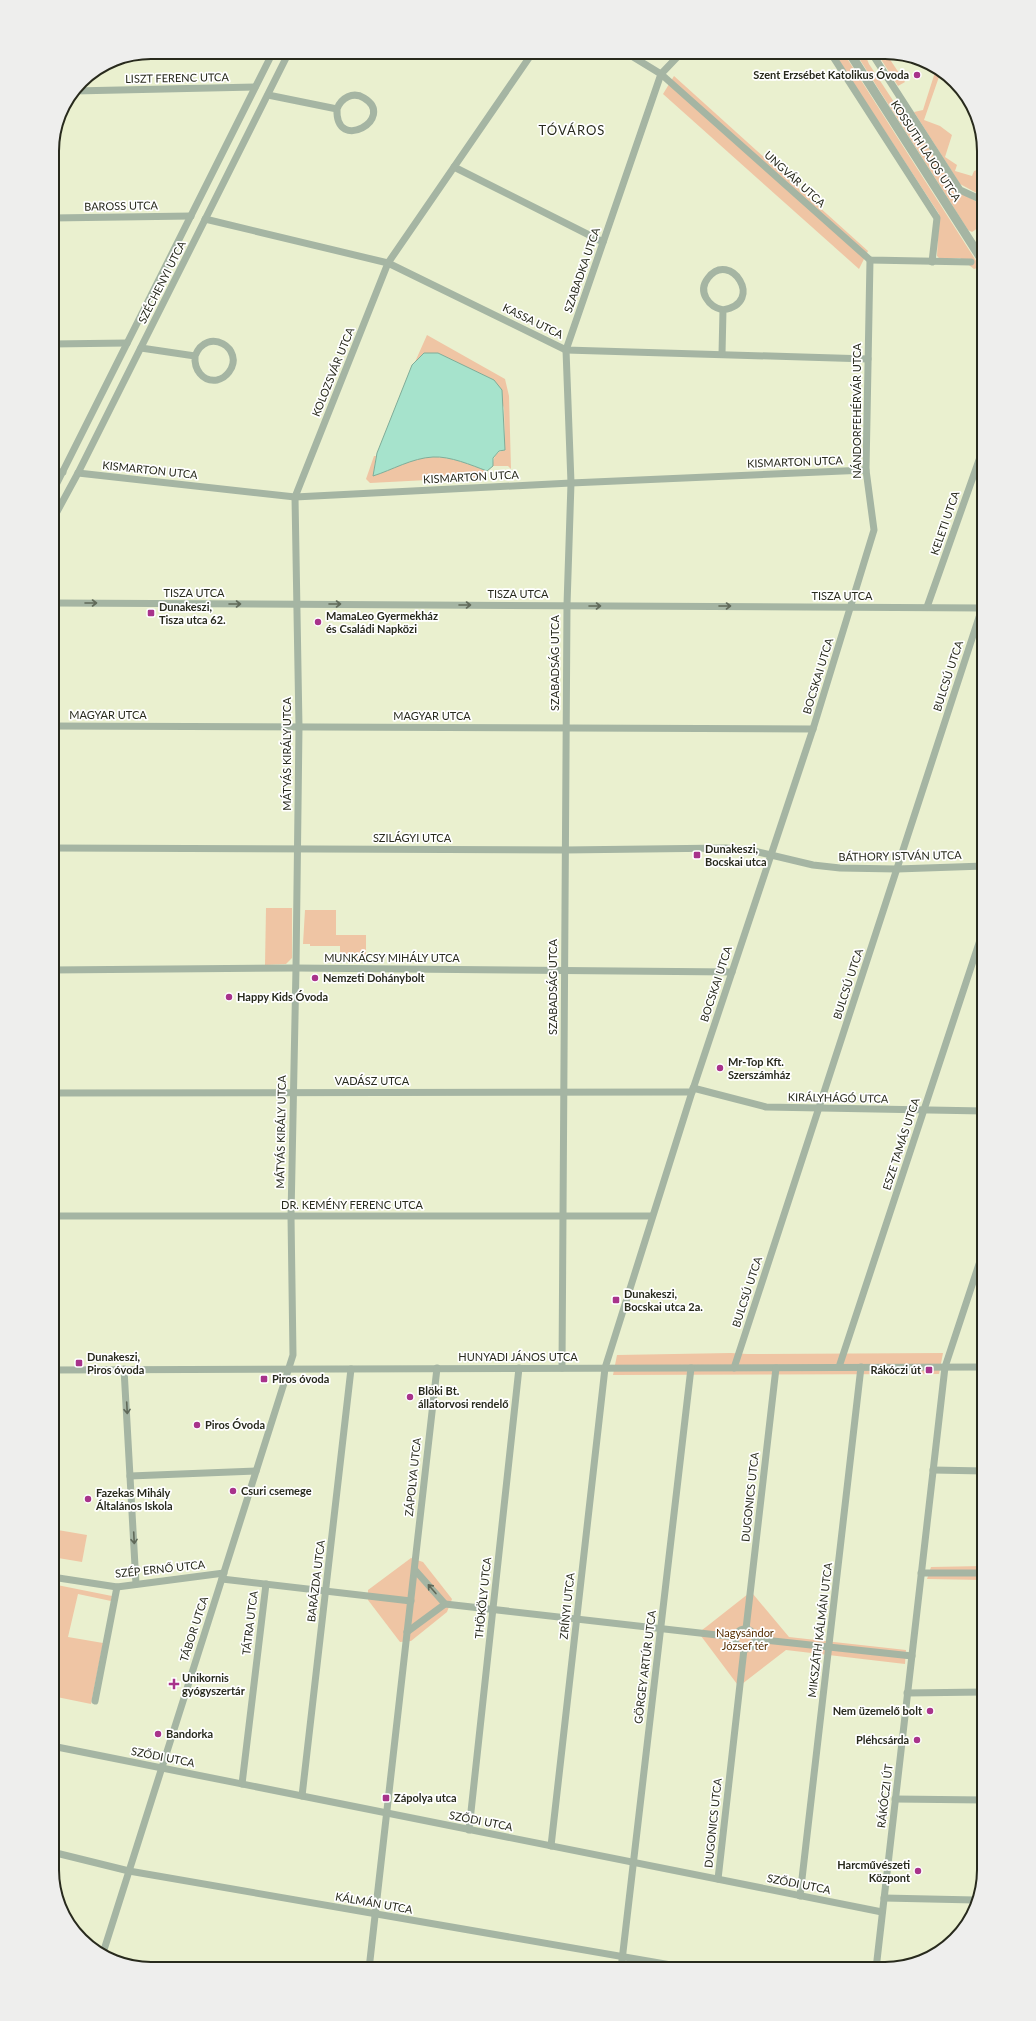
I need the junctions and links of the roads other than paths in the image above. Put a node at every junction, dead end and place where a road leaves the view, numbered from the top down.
1 (269, 59) edge
2 (286, 59) edge
3 (528, 59) edge
4 (636, 59) edge
5 (675, 59) edge
6 (835, 59) edge
7 (853, 59) edge
8 (876, 59) edge
9 (661, 74) junction
10 (255, 87) junction
11 (81, 91) edge
12 (268, 95) junction
13 (337, 109) junction
14 (454, 168) junction
15 (977, 197) edge
16 (191, 216) junction
17 (59, 218) edge
18 (206, 219) junction
19 (604, 242) junction
20 (976, 251) edge
21 (870, 260) junction
22 (932, 262) junction
23 (972, 262) dead end
24 (388, 264) junction
25 (723, 310) junction
26 (127, 343) junction
27 (59, 344) edge
28 (141, 348) junction
29 (566, 350) junction
30 (722, 354) junction
31 (195, 356) junction
32 (868, 359) junction
33 (977, 466) edge
34 (866, 470) junction
35 (59, 472) edge
36 (63, 472) junction
37 (78, 473) junction
38 (59, 479) edge
39 (571, 483) junction
40 (295, 497) junction
41 (59, 508) edge
42 (59, 603) edge
43 (296, 604) junction
44 (567, 605) junction
45 (851, 607) junction
46 (928, 607) junction
47 (977, 608) edge
48 (977, 626) edge
49 (59, 726) edge
50 (299, 727) junction
51 (566, 728) junction
52 (813, 728) junction
53 (59, 848) edge
54 (297, 849) junction
55 (565, 850) junction
56 (771, 854) junction
57 (977, 866) edge
58 (897, 869) junction
59 (977, 949) edge
60 (296, 968) junction
61 (59, 970) edge
62 (564, 970) junction
63 (732, 972) junction
64 (693, 1090) junction
65 (293, 1092) junction
66 (564, 1092) junction
67 (59, 1093) edge
68 (818, 1109) junction
69 (924, 1110) junction
70 (977, 1111) edge
71 (563, 1215) junction
72 (59, 1216) edge
73 (291, 1216) junction
74 (652, 1216) junction
75 (977, 1270) edge
76 (862, 1367) junction
77 (945, 1367) junction
78 (977, 1367) edge
79 (437, 1368) junction
80 (519, 1368) junction
81 (562, 1368) junction
82 (605, 1368) junction
83 (691, 1368) junction
84 (734, 1368) junction
85 (776, 1368) junction
86 (839, 1368) junction
87 (124, 1369) junction
88 (288, 1369) junction
89 (351, 1369) junction
90 (59, 1370) edge
91 (933, 1470) junction
92 (977, 1471) edge
93 (256, 1472) junction
94 (130, 1476) junction
95 (415, 1570) junction
96 (921, 1573) junction
97 (977, 1573) edge
98 (223, 1576) junction
99 (59, 1578) edge
100 (136, 1584) junction
101 (266, 1584) junction
102 (117, 1587) junction
103 (326, 1591) junction
104 (411, 1601) junction
105 (445, 1604) junction
106 (493, 1610) junction
107 (577, 1619) junction
108 (661, 1628) junction
109 (746, 1629) junction
110 (407, 1632) junction
111 (735, 1637) junction
112 (756, 1639) junction
113 (829, 1647) junction
114 (744, 1649) junction
115 (912, 1656) junction
116 (977, 1692) edge
117 (907, 1693) junction
118 (95, 1701) dead end
119 (59, 1747) edge
120 (162, 1768) junction
121 (242, 1784) junction
122 (302, 1796) junction
123 (895, 1799) junction
124 (977, 1800) edge
125 (387, 1813) junction
126 (470, 1830) junction
127 (551, 1846) junction
128 (59, 1854) edge
129 (633, 1862) junction
130 (129, 1871) junction
131 (718, 1879) junction
132 (800, 1896) junction
133 (884, 1898) junction
134 (972, 1900) edge
135 (882, 1912) junction
136 (376, 1914) junction
137 (104, 1949) edge
138 (622, 1957) junction
139 (370, 1962) edge
140 (622, 1962) edge
141 (652, 1962) edge
142 (877, 1962) edge

1 - 10 street, SZÉCHENYI UTCA
2 - 12 street, SZÉCHENYI UTCA
3 - 14 street, KOLOZSVÁR UTCA
4 - 9 street, UNGVÁR UTCA
5 - 9 street, SZABADKA UTCA
6 - 22 street
7 - 20 street, KOSSUTH LAJOS UTCA
8 - 15 street
9 - 19 street, SZABADKA UTCA
9 - 21 street, UNGVÁR UTCA
10 - 11 street, LISZT FERENC UTCA
10 - 16 street, SZÉCHENYI UTCA
12 - 13 street
12 - 18 street, SZÉCHENYI UTCA
13 - 13 street
14 - 19 street
14 - 24 street, KOLOZSVÁR UTCA
16 - 17 street, BAROSS UTCA
16 - 26 street, SZÉCHENYI UTCA
18 - 24 street, KASSA UTCA
18 - 28 street, SZÉCHENYI UTCA
19 - 29 street, SZABADKA UTCA
21 - 22 street
21 - 32 street, NÁNDORFEHÉRVÁR UTCA
22 - 23 street
24 - 29 street, KASSA UTCA
24 - 40 street, KOLOZSVÁR UTCA
25 - 25 street
25 - 30 street
26 - 27 street
26 - 36 street, SZÉCHENYI UTCA
28 - 31 street
28 - 37 street, SZÉCHENYI UTCA
29 - 30 street, KASSA UTCA
29 - 39 street, SZABADKA UTCA
30 - 32 street, KASSA UTCA
31 - 31 street
32 - 34 street, NÁNDORFEHÉRVÁR UTCA
33 - 46 street, KELETI UTCA
34 - 39 street, KISMARTON UTCA
34 - 45 street, NÁNDORFEHÉRVÁR UTCA
35 - 36 street
36 - 38 street, SZÉCHENYI UTCA
37 - 40 street, KISMARTON UTCA
37 - 41 street, SZÉCHENYI UTCA
39 - 40 street, KISMARTON UTCA
39 - 44 street, SZABADKA UTCA
40 - 43 street, KOLOZSVÁR UTCA
42 -> 43 street, TISZA UTCA
43 -> 44 street, TISZA UTCA
43 - 50 street, MÁTYÁS KIRÁLY UTCA
44 -> 45 street, TISZA UTCA
44 - 51 street, SZABADSÁG UTCA
45 - 46 street, TISZA UTCA
45 - 52 street, BOCSKAI UTCA
46 - 47 street, TISZA UTCA
48 - 58 street, BULCSÚ UTCA
49 - 50 street, MAGYAR UTCA
50 - 51 street, MAGYAR UTCA
50 - 54 street, MÁTYÁS KIRÁLY UTCA
51 - 52 street, MAGYAR UTCA
51 - 55 street, SZABADSÁG UTCA
52 - 56 street, BOCSKAI UTCA
53 - 54 street, SZILÁGYI UTCA
54 - 55 street, SZILÁGYI UTCA
54 - 60 street, MÁTYÁS KIRÁLY UTCA
55 - 56 street, SZILÁGYI UTCA
55 - 62 street, SZABADSÁG UTCA
56 - 58 street, BÁTHORY ISTVÁN UTCA
56 - 63 street, BOCSKAI UTCA
57 - 58 street, BÁTHORY ISTVÁN UTCA
58 - 68 street, BULCSÚ UTCA
59 - 69 street, ESZE TAMÁS UTCA
60 - 61 street, MUNKÁCSY MIHÁLY UTCA
60 - 62 street, MUNKÁCSY MIHÁLY UTCA
60 - 65 street, MÁTYÁS KIRÁLY UTCA
62 - 63 street, MUNKÁCSY MIHÁLY UTCA
62 - 66 street, SZABADSÁG UTCA
63 - 64 street, BOCSKAI UTCA
64 - 66 street, VADÁSZ UTCA
64 - 68 street, KIRÁLYHÁGÓ UTCA
64 - 74 street, BOCSKAI UTCA
65 - 66 street, VADÁSZ UTCA
65 - 67 street, VADÁSZ UTCA
65 - 73 street, MÁTYÁS KIRÁLY UTCA
66 - 71 street, SZABADSÁG UTCA
68 - 69 street, KIRÁLYHÁGÓ UTCA
68 - 84 street, BULCSÚ UTCA
69 - 70 street, KIRÁLYHÁGÓ UTCA
69 - 86 street, ESZE TAMÁS UTCA
71 - 73 street, DR. KEMÉNY FERENC UTCA
71 - 74 street, DR. KEMÉNY FERENC UTCA
71 - 81 street, SZABADSÁG UTCA
72 - 73 street, DR. KEMÉNY FERENC UTCA
73 - 88 street, MÁTYÁS KIRÁLY UTCA
74 - 82 street, BOCSKAI UTCA
75 - 77 street, RÁKÓCZI ÚT
76 - 77 street, HUNYADI JÁNOS UTCA
76 - 86 street, HUNYADI JÁNOS UTCA
76 - 113 street, MIKSZÁTH KÁLMÁN UTCA
77 - 78 street, HUNYADI JÁNOS UTCA
77 - 91 street, RÁKÓCZI ÚT
79 - 80 street, HUNYADI JÁNOS UTCA
79 - 89 street, HUNYADI JÁNOS UTCA
79 - 95 street, ZÁPOLYA UTCA
80 - 81 street, HUNYADI JÁNOS UTCA
80 - 106 street, THÖKÖLY UTCA
81 - 82 street, HUNYADI JÁNOS UTCA
82 - 83 street, HUNYADI JÁNOS UTCA
82 - 107 street, ZRÍNYI UTCA
83 - 84 street, HUNYADI JÁNOS UTCA
83 - 108 street, GÖRGEY ARTÚR UTCA
84 - 85 street, HUNYADI JÁNOS UTCA
85 - 86 street, HUNYADI JÁNOS UTCA
85 - 109 street, DUGONICS UTCA
87 - 88 street, HUNYADI JÁNOS UTCA
87 - 90 street, HUNYADI JÁNOS UTCA
87 -> 94 street
88 - 89 street, HUNYADI JÁNOS UTCA
88 - 93 street, TÁBOR UTCA
89 - 103 street, BARÁZDA UTCA
91 - 92 street
91 - 96 street, RÁKÓCZI ÚT
93 - 94 street
93 - 98 street, TÁBOR UTCA
94 -> 100 street
95 - 104 street, ZÁPOLYA UTCA
105 -> 95 street
96 - 97 street
96 - 115 street, RÁKÓCZI ÚT
98 - 100 street, SZÉP ERNŐ UTCA
98 - 101 street, SZÉP ERNŐ UTCA
98 - 120 street, TÁBOR UTCA
99 - 102 street, SZÉP ERNŐ UTCA
100 - 102 street, SZÉP ERNŐ UTCA
101 - 103 street, SZÉP ERNŐ UTCA
101 - 121 street, TÁTRA UTCA
102 - 118 street
103 - 104 street, SZÉP ERNŐ UTCA
103 - 122 street, BARÁZDA UTCA
104 - 110 street, ZÁPOLYA UTCA
105 - 106 street
105 - 110 street
106 - 107 street
106 - 126 street, THÖKÖLY UTCA
107 - 108 street
107 - 127 street, ZRÍNYI UTCA
108 - 111 street
108 - 129 street, GÖRGEY ARTÚR UTCA
109 - 111 street
109 - 112 street
110 - 125 street, ZÁPOLYA UTCA
111 - 114 street
112 - 113 street
112 - 114 street
113 - 115 street
113 - 132 street, MIKSZÁTH KÁLMÁN UTCA
114 - 131 street, DUGONICS UTCA
115 - 117 street, RÁKÓCZI ÚT
116 - 117 street
117 - 123 street, RÁKÓCZI ÚT
119 - 120 street, SZŐDI UTCA
120 - 121 street, SZŐDI UTCA
120 - 130 street, TÁBOR UTCA
121 - 122 street, SZŐDI UTCA
122 - 125 street, SZŐDI UTCA
123 - 124 street
123 - 133 street, RÁKÓCZI ÚT
125 - 126 street, SZŐDI UTCA
125 - 136 street, ZÁPOLYA UTCA
126 - 127 street, SZŐDI UTCA
127 - 129 street, SZŐDI UTCA
128 - 130 street, KÁLMÁN UTCA
129 - 131 street, SZŐDI UTCA
129 - 138 street, GÖRGEY ARTÚR UTCA
130 - 136 street, KÁLMÁN UTCA
130 - 137 street, TÁBOR UTCA
131 - 132 street, SZŐDI UTCA
132 - 135 street, SZŐDI UTCA
133 - 134 street
133 - 135 street, RÁKÓCZI ÚT
135 - 142 street, RÁKÓCZI ÚT
136 - 138 street, KÁLMÁN UTCA
136 - 139 street, ZÁPOLYA UTCA
138 - 140 street, GÖRGEY ARTÚR UTCA
138 - 141 street, KÁLMÁN UTCA

